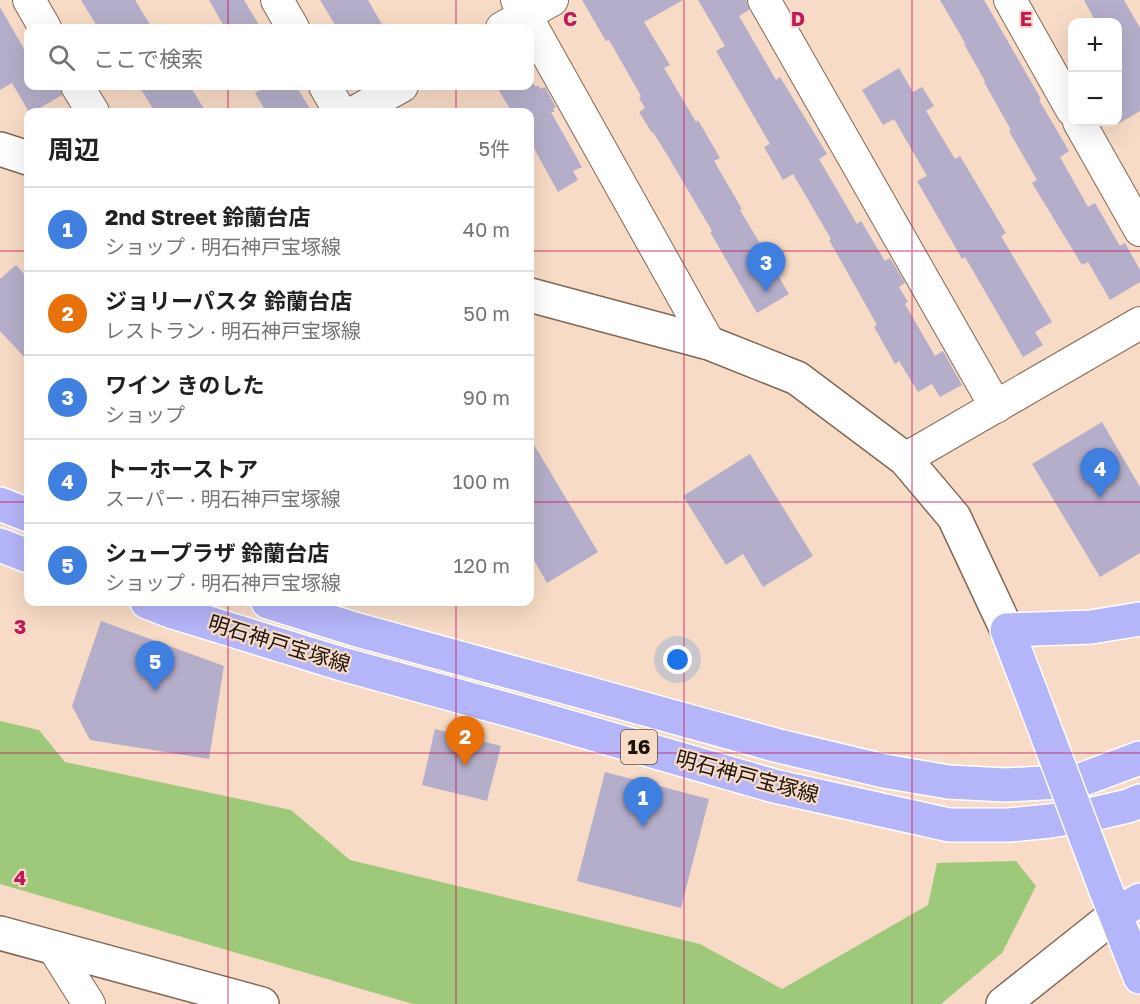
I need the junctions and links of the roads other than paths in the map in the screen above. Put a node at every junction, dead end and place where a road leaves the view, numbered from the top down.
1 (29, 0) edge
2 (277, 0) edge
3 (764, 0) edge
4 (1010, 0) edge
5 (43, 24) edge
6 (291, 24) edge
7 (534, 29) edge
8 (79, 90) edge
9 (327, 90) edge
10 (395, 90) edge
11 (1068, 103) edge
12 (91, 108) edge
13 (338, 108) edge
14 (362, 108) edge
15 (1081, 126) edge
16 (0, 149) edge
17 (24, 157) edge
18 (1140, 230) edge
19 (534, 296) edge
20 (1140, 323) edge
21 (709, 343) junction
22 (996, 407) junction
23 (905, 459) junction
24 (0, 504) edge
25 (24, 513) edge
26 (0, 545) edge
27 (24, 554) edge
28 (158, 606) edge
29 (281, 606) edge
30 (1140, 619) edge
31 (1006, 630) junction
32 (1140, 758) edge
33 (1140, 801) edge
34 (1120, 901) edge
35 (0, 933) edge
36 (53, 947) junction
37 (1140, 977) edge
38 (89, 1004) edge
39 (262, 1004) edge
40 (1002, 1004) edge

1 - 5 street
2 - 6 street
3 - 22 street
4 - 11 street
7 - 21 street
8 - 12 street
9 - 13 street
10 - 14 street
15 - 18 street
16 - 17 street
19 - 21 street
20 - 22 street
21 - 23 street
22 - 23 street
23 - 31 street
24 - 25 main road
26 - 27 main road
28 - 33 main road, 明石神戸宝塚線 / 16
29 - 32 main road, 明石神戸宝塚線 / 16
30 - 31 main road
31 - 34 main road, bridge
34 - 37 main road
34 - 40 street
35 - 36 street
36 - 38 street
36 - 39 street

